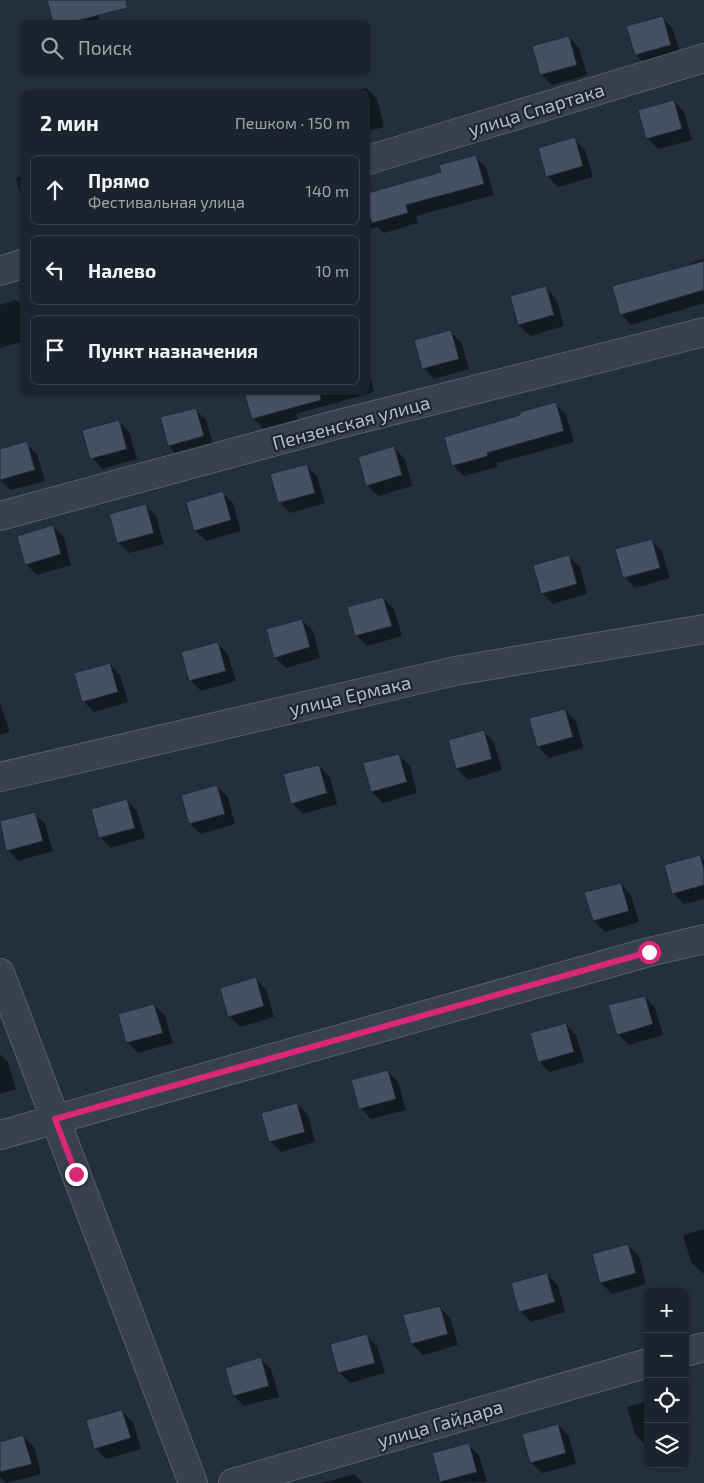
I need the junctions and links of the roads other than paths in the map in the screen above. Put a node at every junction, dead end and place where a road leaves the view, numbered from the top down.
1 (704, 58) edge
2 (370, 159) edge
3 (20, 265) edge
4 (0, 271) edge
5 (704, 332) edge
6 (0, 516) edge
7 (704, 629) edge
8 (0, 777) edge
9 (704, 939) edge
10 (0, 972) edge
11 (55, 1119) junction
12 (0, 1135) edge
13 (704, 1347) edge
14 (689, 1351) edge
15 (644, 1364) edge
16 (193, 1483) edge
17 (233, 1483) edge

1 - 2 street, улица Спартака
3 - 4 street
5 - 6 street, Пензенская улица
7 - 8 street, улица Ермака
9 - 11 street
10 - 11 street
11 - 12 street
11 - 16 street
13 - 14 street
15 - 17 street, улица Гайдара

